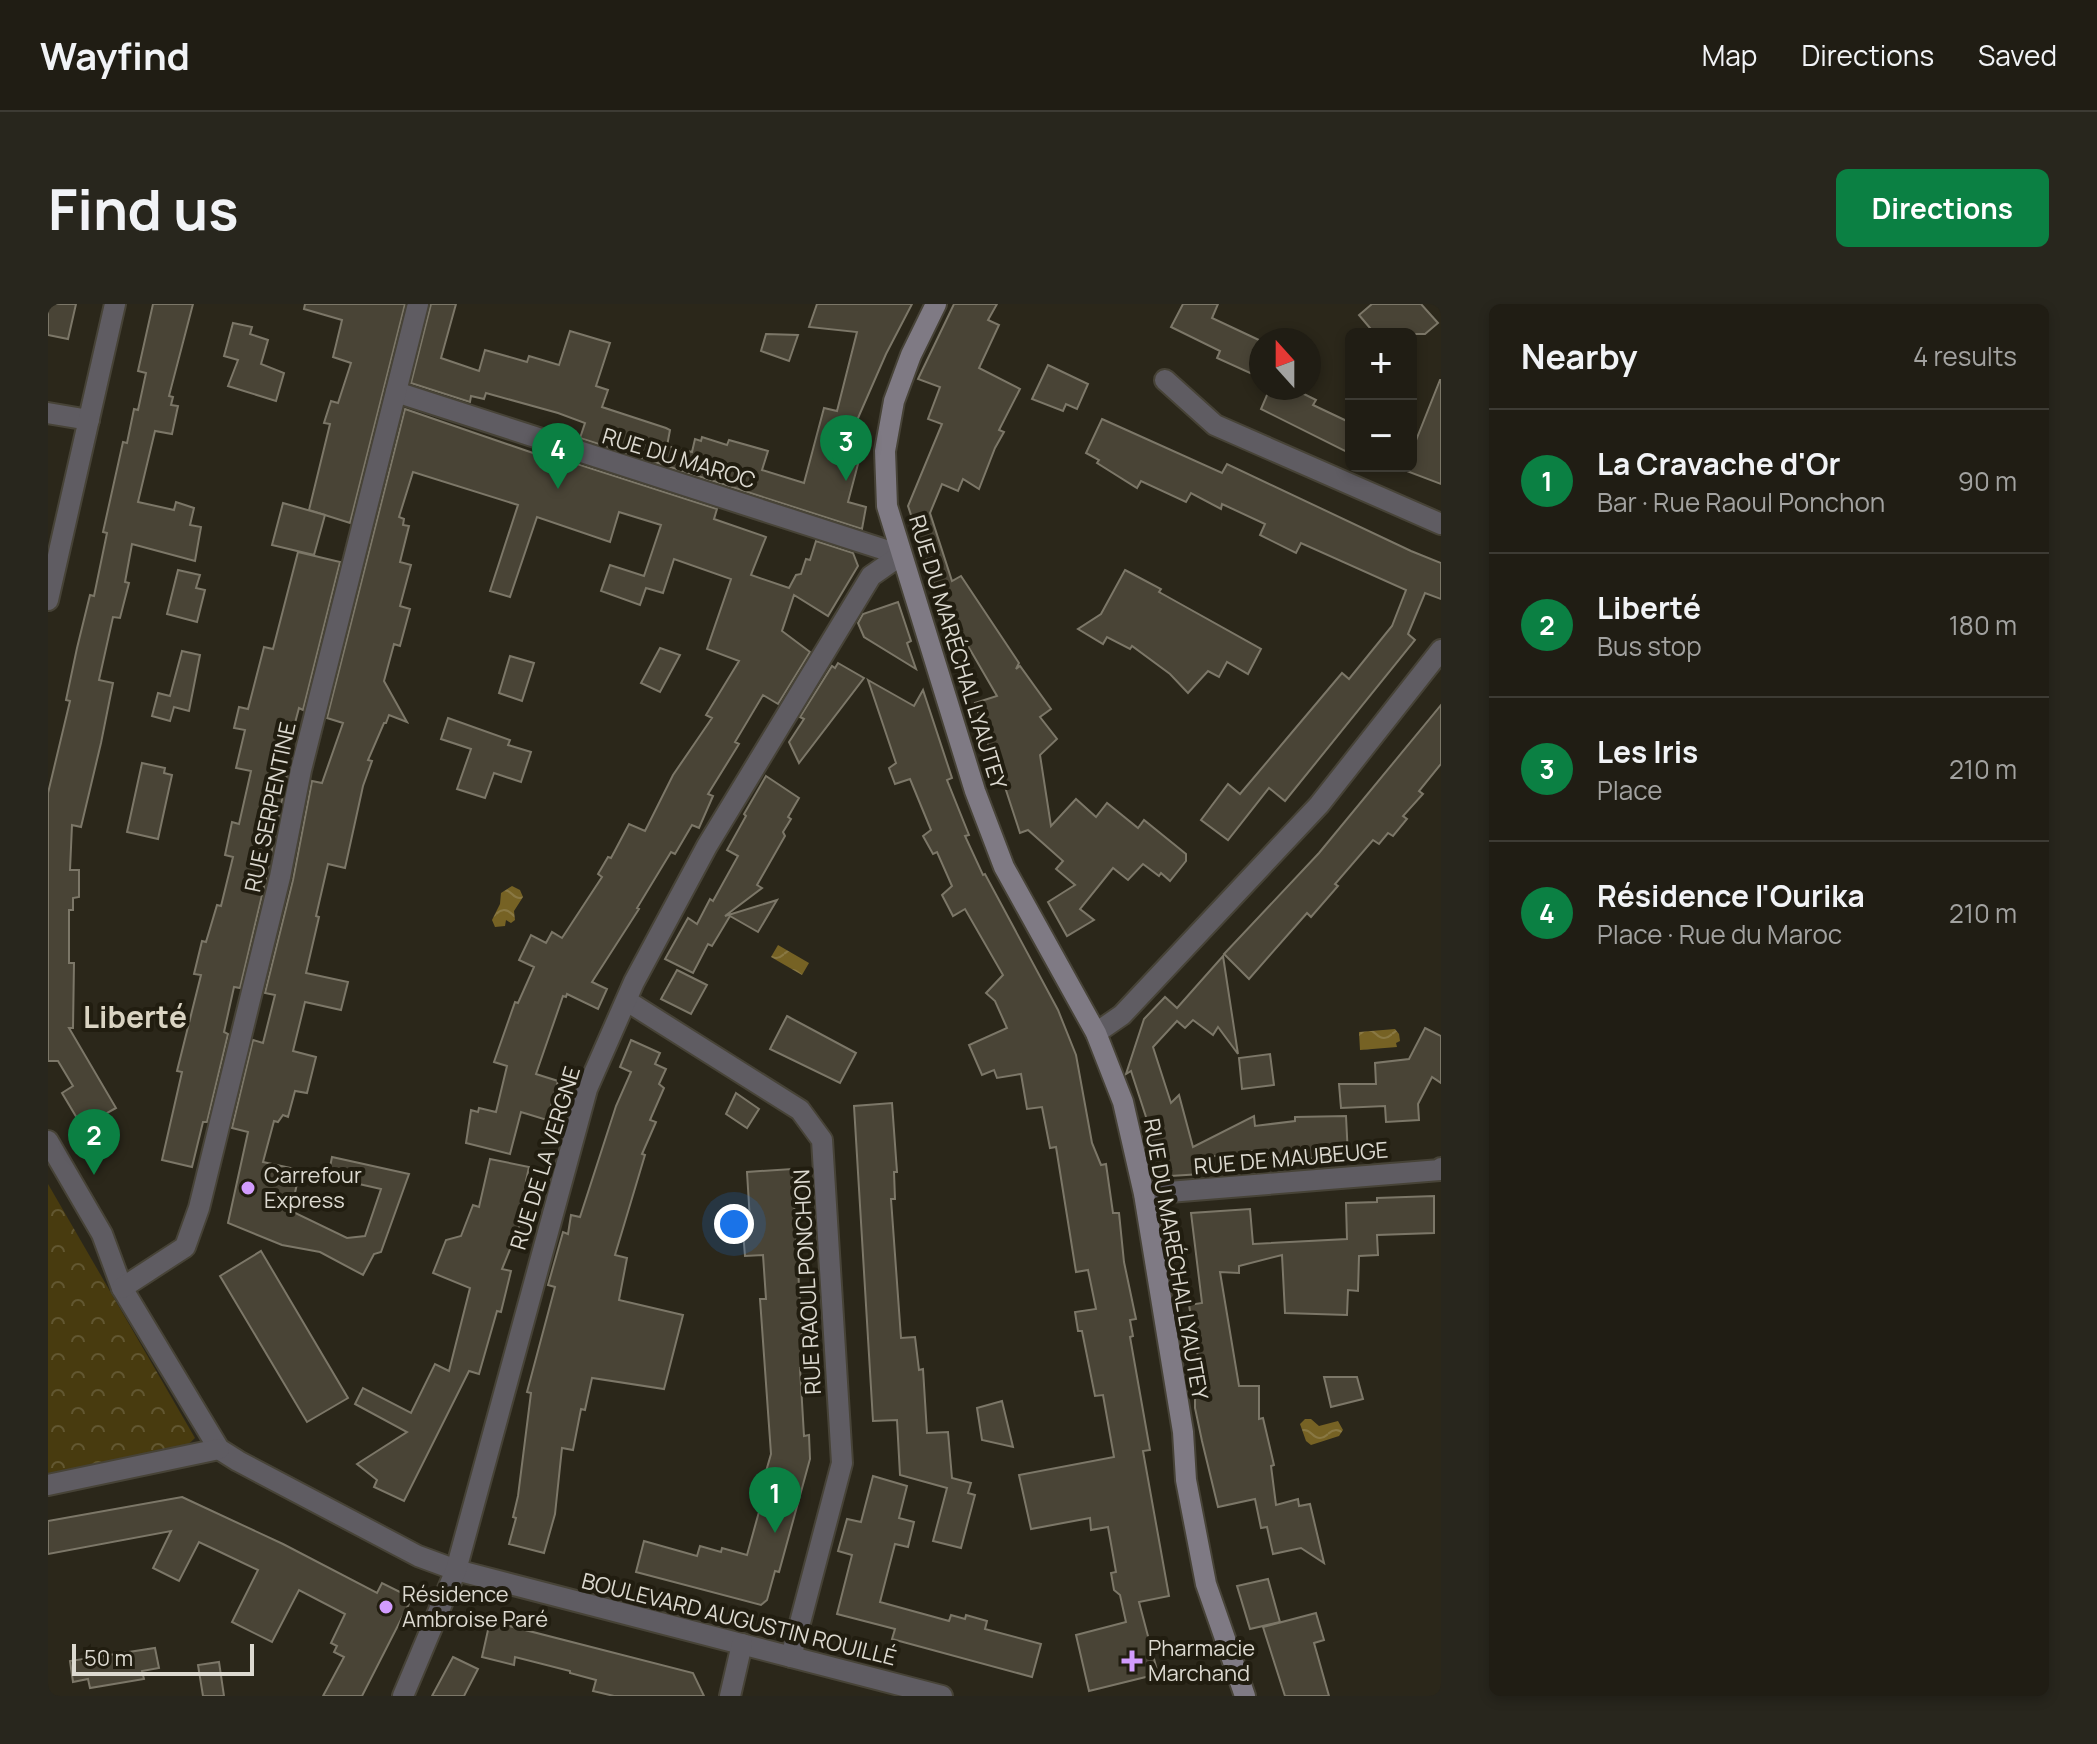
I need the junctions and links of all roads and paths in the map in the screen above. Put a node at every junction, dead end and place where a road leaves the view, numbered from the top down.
1 (115, 304) edge
2 (418, 304) edge
3 (936, 304) edge
4 (1165, 380) dead end
5 (396, 392) junction
6 (48, 413) edge
7 (89, 420) junction
8 (1441, 524) edge
9 (901, 555) junction
10 (48, 600) edge
11 (1441, 650) edge
12 (627, 1001) junction
13 (1096, 1033) junction
14 (48, 1141) edge
15 (1441, 1168) edge
16 (1144, 1194) junction
17 (122, 1288) junction
18 (219, 1449) junction
19 (48, 1485) edge
20 (456, 1570) junction
21 (742, 1644) junction
22 (791, 1657) junction
23 (403, 1696) edge
24 (730, 1696) edge
25 (942, 1696) edge
26 (1245, 1696) edge

1 - 7 street
2 - 5 street, RUE SERPENTINE
3 - 9 main road, RUE DU MARÉCHAL LYAUTEY
4 - 8 street
5 - 9 street, RUE DU MAROC
5 - 17 street, RUE SERPENTINE
6 - 7 street
7 - 10 street
9 - 12 street, RUE DE LA VERGNE
9 - 13 main road, RUE DU MARÉCHAL LYAUTEY
11 - 13 street
12 - 20 street, RUE DE LA VERGNE
12 - 22 street, RUE RAOUL PONCHON
13 - 16 main road, RUE DU MARÉCHAL LYAUTEY
14 - 17 street
15 - 16 street, RUE DE MAUBEUGE
16 - 26 main road, RUE DU MARÉCHAL LYAUTEY
17 - 18 street
18 - 19 street
18 - 20 street, BOULEVARD AUGUSTIN ROUILLÉ
20 - 21 street, BOULEVARD AUGUSTIN ROUILLÉ
20 - 23 street, RUE DE LA VERGNE
21 - 22 street, BOULEVARD AUGUSTIN ROUILLÉ
21 - 24 street
22 - 25 street, BOULEVARD AUGUSTIN ROUILLÉ

